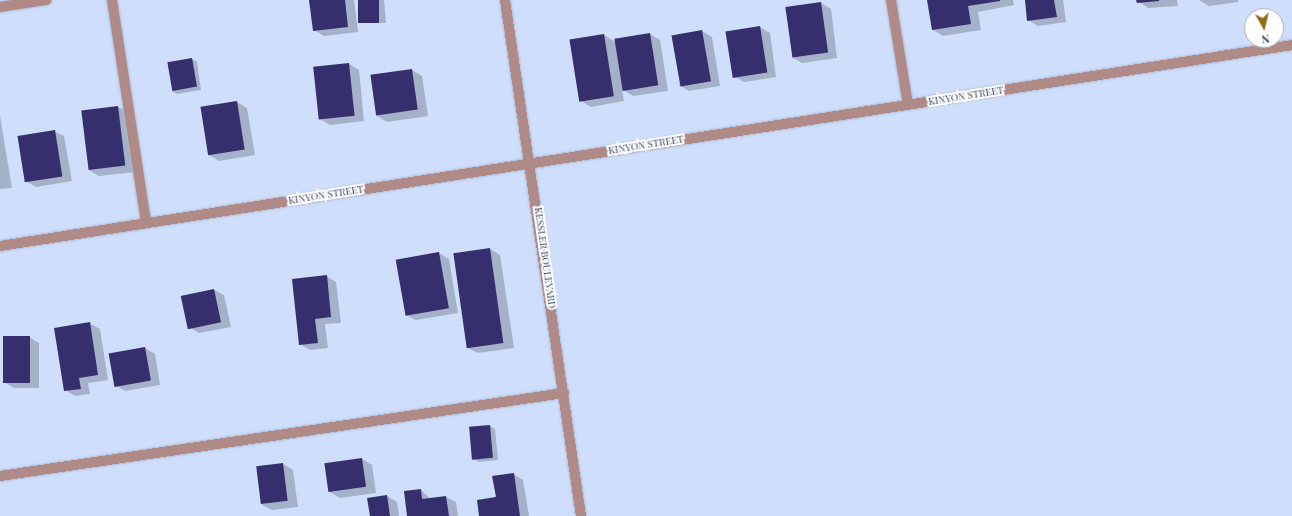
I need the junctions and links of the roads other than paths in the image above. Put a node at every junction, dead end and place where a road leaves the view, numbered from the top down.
1 (46, 0) edge
2 (112, 0) edge
3 (505, 0) edge
4 (890, 0) edge
5 (0, 7) edge
6 (1292, 45) edge
7 (908, 105) junction
8 (531, 163) junction
9 (146, 223) junction
10 (0, 246) edge
11 (564, 393) junction
12 (0, 476) edge
13 (581, 516) edge

1 - 5 street
2 - 9 street
3 - 8 street, KESSLER BOULEVARD
4 - 7 street
6 - 7 street, KINYON STREET
7 - 8 street, KINYON STREET
8 - 9 street, KINYON STREET
8 - 11 street, KESSLER BOULEVARD
9 - 10 street, KINYON STREET
11 - 12 street
11 - 13 street, KESSLER BOULEVARD

